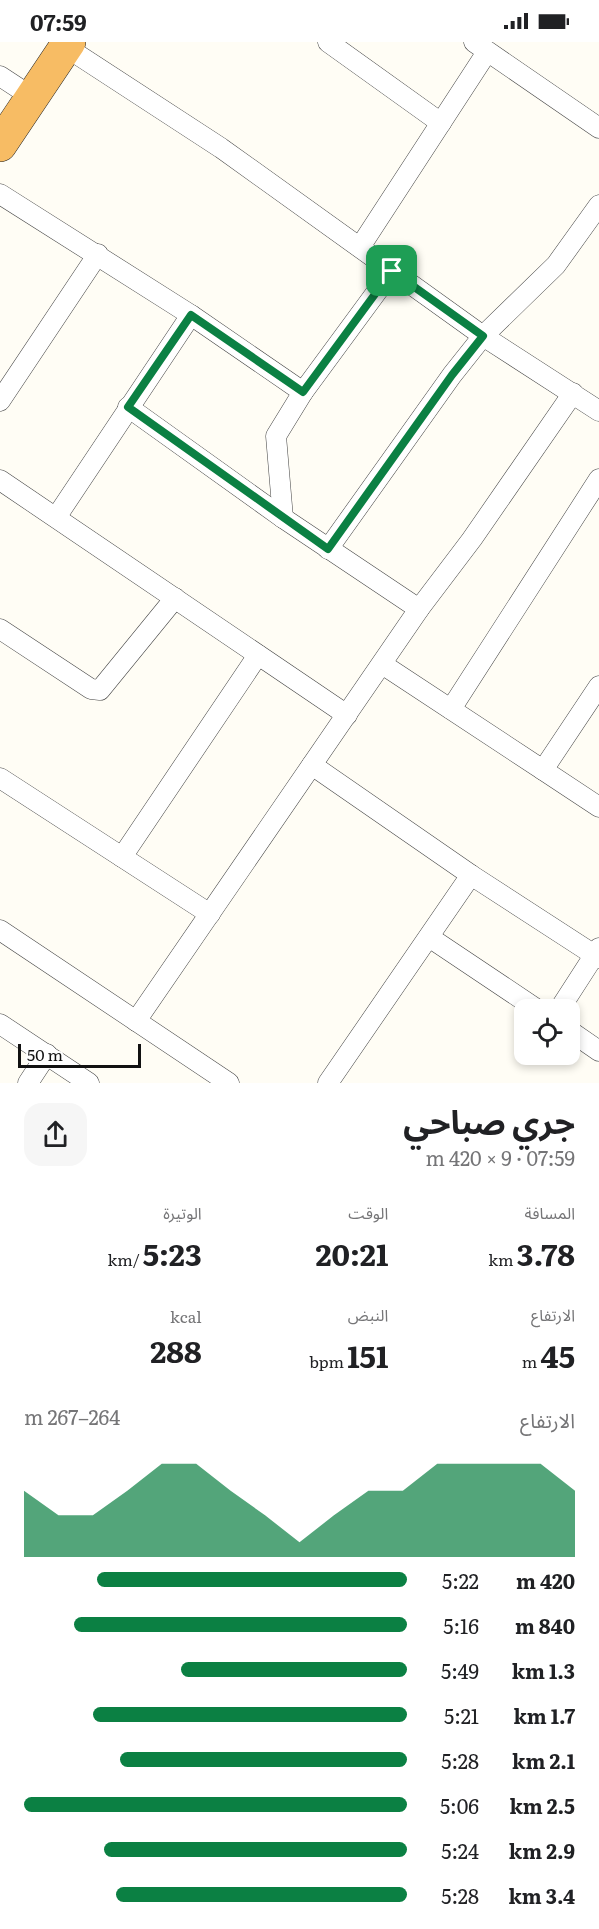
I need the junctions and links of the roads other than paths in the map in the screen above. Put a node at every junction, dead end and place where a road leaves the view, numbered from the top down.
1 (331, 43) edge
2 (67, 45) edge
3 (481, 47) edge
4 (0, 76) edge
5 (32, 98) junction
6 (441, 123) junction
7 (599, 128) edge
8 (0, 145) edge
9 (0, 194) edge
10 (599, 205) edge
11 (591, 232) edge
12 (360, 247) junction
13 (98, 254) junction
14 (392, 271) junction
15 (191, 315) junction
16 (483, 336) junction
17 (303, 392) junction
18 (573, 393) junction
19 (1, 397) edge
20 (128, 407) junction
21 (599, 411) edge
22 (599, 479) edge
23 (0, 480) edge
24 (57, 516) junction
25 (283, 518) junction
26 (328, 549) junction
27 (175, 598) junction
28 (419, 609) junction
29 (0, 629) edge
30 (258, 655) junction
31 (382, 664) junction
32 (597, 694) edge
33 (451, 709) junction
34 (347, 715) junction
35 (312, 765) junction
36 (543, 770) junction
37 (0, 777) edge
38 (599, 807) edge
39 (122, 857) junction
40 (471, 875) junction
41 (210, 914) junction
42 (429, 937) junction
43 (3, 939) edge
44 (597, 954) edge
45 (522, 999) edge
46 (566, 999) edge
47 (136, 1021) junction
48 (0, 1024) edge
49 (580, 1038) edge
50 (599, 1051) edge
51 (47, 1054) junction
52 (28, 1083) edge
53 (89, 1083) edge
54 (229, 1083) edge
55 (328, 1083) edge

1 - 6 street
2 - 5 highway
2 - 12 street
3 - 6 street
3 - 7 street
4 - 5 street
5 - 8 highway
6 - 12 street
9 - 13 street
10 - 11 street
11 - 16 street
12 - 14 street
13 - 15 street
13 - 19 street
14 - 16 street
14 - 17 street
15 - 17 street
15 - 20 street
16 - 18 street
16 - 26 street
17 - 25 street
18 - 21 street
18 - 28 street
20 - 24 street
20 - 25 street
22 - 33 street
23 - 24 street
24 - 27 street
25 - 26 street
26 - 28 street
27 - 29 street
27 - 30 street
28 - 31 street
30 - 34 street
30 - 39 street
31 - 33 street
31 - 34 street
32 - 36 street
33 - 36 street
34 - 35 street
35 - 40 street
35 - 41 street
36 - 38 street
37 - 39 street
39 - 41 street
40 - 42 street
40 - 44 street
41 - 47 street
42 - 45 street
42 - 55 street
43 - 47 street
44 - 46 street
47 - 54 street
48 - 51 street
49 - 50 street
51 - 52 street
51 - 53 street

